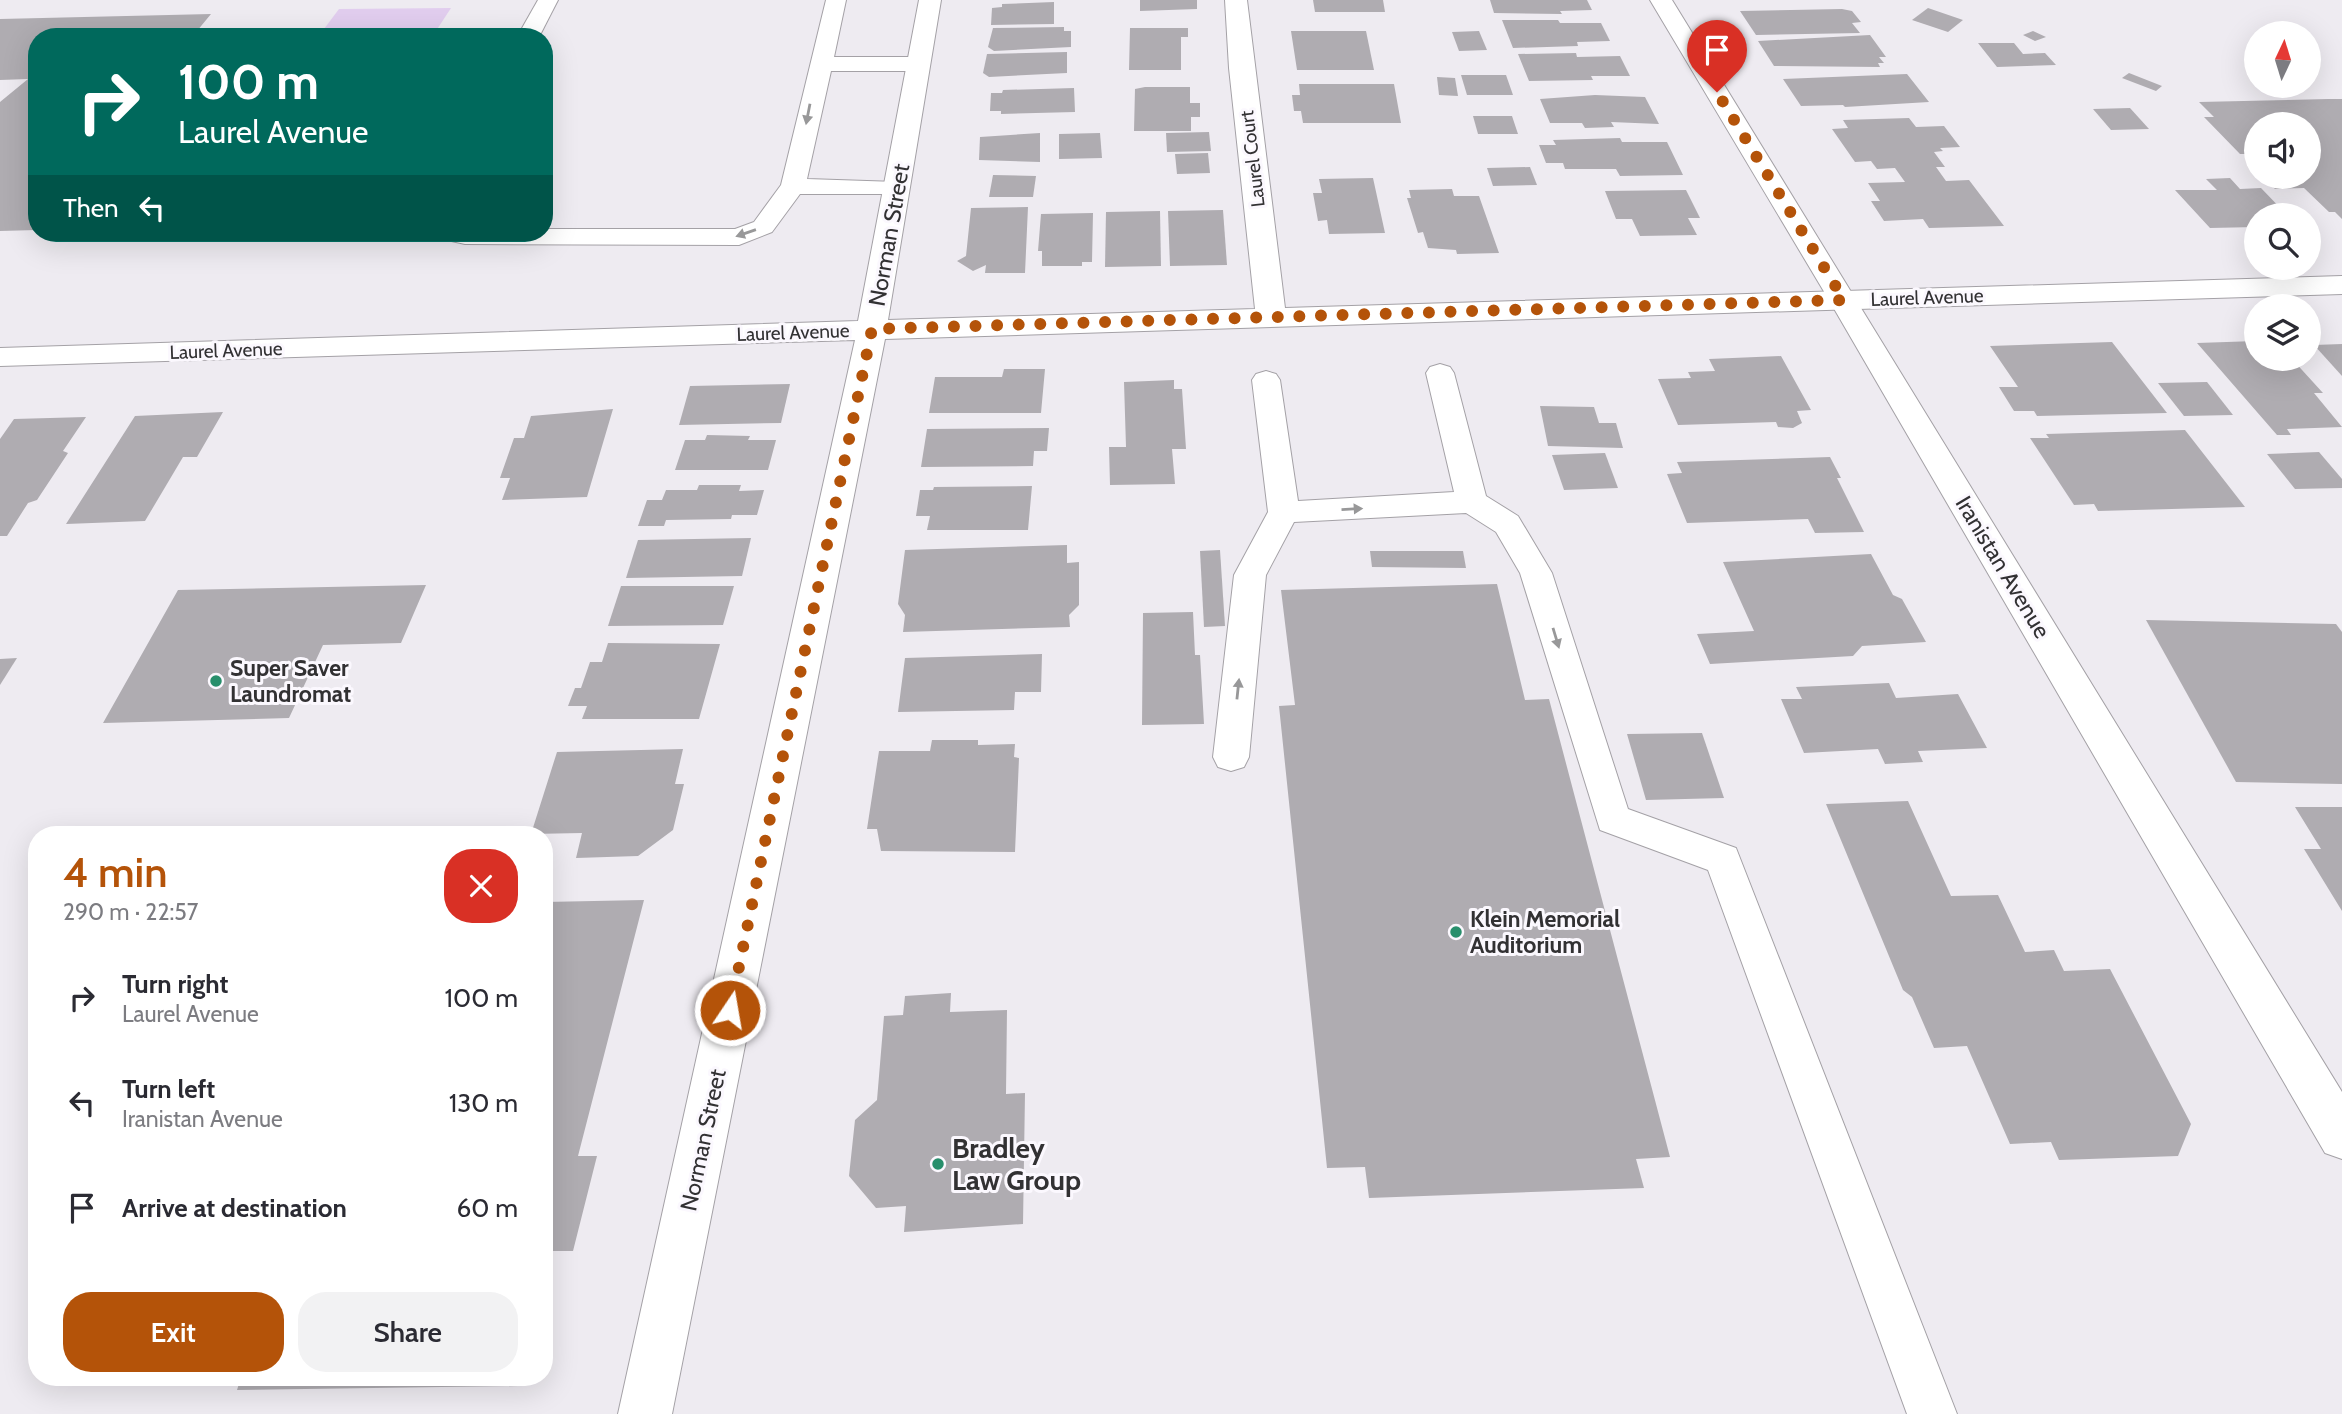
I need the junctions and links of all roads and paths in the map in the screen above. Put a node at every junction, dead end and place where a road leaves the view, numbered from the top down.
1 (548, 0) edge
2 (836, 0) edge
3 (930, 0) edge
4 (1236, 0) edge
5 (1661, 0) edge
6 (533, 28) edge
7 (820, 64) junction
8 (919, 64) junction
9 (793, 186) junction
10 (897, 189) junction
11 (553, 236) edge
12 (2342, 285) edge
13 (1844, 300) junction
14 (1271, 318) junction
15 (872, 329) junction
16 (0, 356) edge
17 (1440, 373) dead end
18 (1266, 380) dead end
19 (1472, 502) junction
20 (1284, 512) junction
21 (1231, 757) dead end
22 (2342, 1136) edge
23 (645, 1414) edge
24 (1932, 1414) edge

1 - 6 lane
2 - 7 lane
3 - 8 street, Norman Street
4 - 14 street, Laurel Court
5 - 13 street, Iranistan Avenue
7 - 8 lane
7 -> 9 lane
8 - 10 street, Norman Street
9 - 10 lane
9 -> 11 lane
10 - 15 street, Norman Street
12 - 13 street, Laurel Avenue
13 - 14 street, Laurel Avenue
13 - 22 street, Iranistan Avenue
14 - 15 street, Laurel Avenue
15 - 16 street, Laurel Avenue
15 - 23 street, Norman Street
17 - 19 lane
18 - 20 lane
20 -> 19 lane
19 -> 24 lane
21 -> 20 lane

